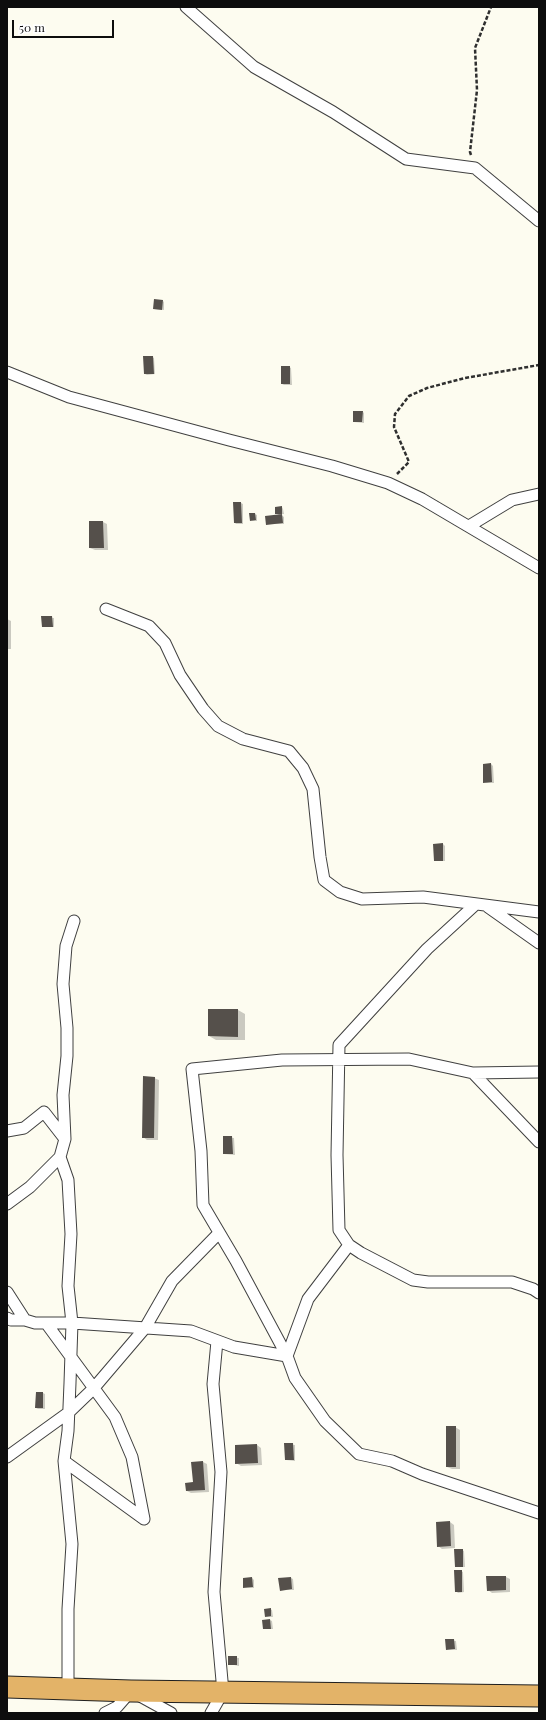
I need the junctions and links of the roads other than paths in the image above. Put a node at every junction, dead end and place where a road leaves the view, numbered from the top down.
1 (186, 7) edge
2 (539, 222) edge
3 (7, 372) edge
4 (539, 494) edge
5 (469, 526) junction
6 (539, 568) edge
7 (106, 609) dead end
8 (481, 904) junction
9 (539, 912) edge
10 (74, 920) dead end
11 (539, 943) edge
12 (339, 1059) junction
13 (539, 1072) edge
14 (473, 1073) junction
15 (7, 1131) edge
16 (65, 1139) junction
17 (539, 1142) edge
18 (60, 1156) junction
19 (7, 1204) edge
20 (219, 1233) junction
21 (349, 1245) junction
22 (7, 1292) edge
23 (539, 1293) edge
24 (7, 1318) edge
25 (25, 1320) junction
26 (72, 1322) junction
27 (46, 1323) junction
28 (145, 1328) junction
29 (217, 1340) junction
30 (287, 1356) junction
31 (71, 1357) junction
32 (93, 1389) junction
33 (68, 1413) junction
34 (7, 1457) edge
35 (64, 1461) junction
36 (539, 1513) edge
37 (7, 1687) edge
38 (68, 1689) junction
39 (131, 1691) junction
40 (223, 1692) junction
41 (539, 1696) edge
42 (105, 1713) edge
43 (171, 1713) edge
44 (211, 1713) edge

1 - 2 street
3 - 5 street
4 - 5 street
5 - 6 street
7 - 8 street
8 - 9 street
8 - 11 street
8 - 12 street
10 - 16 street
12 - 14 street
12 - 20 street
12 - 21 street
13 - 14 street
14 - 17 street
15 - 16 street
16 - 18 street
18 - 19 street
18 - 26 street
20 - 28 street
20 - 30 street
21 - 23 street
21 - 30 street
22 - 25 street
24 - 25 street
25 - 27 street
26 - 27 street
26 - 28 street
26 - 31 street
27 - 31 street
28 - 29 street
28 - 32 street
29 - 30 street
29 - 40 street
30 - 36 street
31 - 32 street
31 - 33 street
32 - 33 street
32 - 35 street
33 - 34 street
33 - 35 street
35 - 38 street
37 - 38 highway
38 - 39 highway
39 - 40 highway
39 - 42 street
39 - 43 street
40 - 41 highway
40 - 44 street

